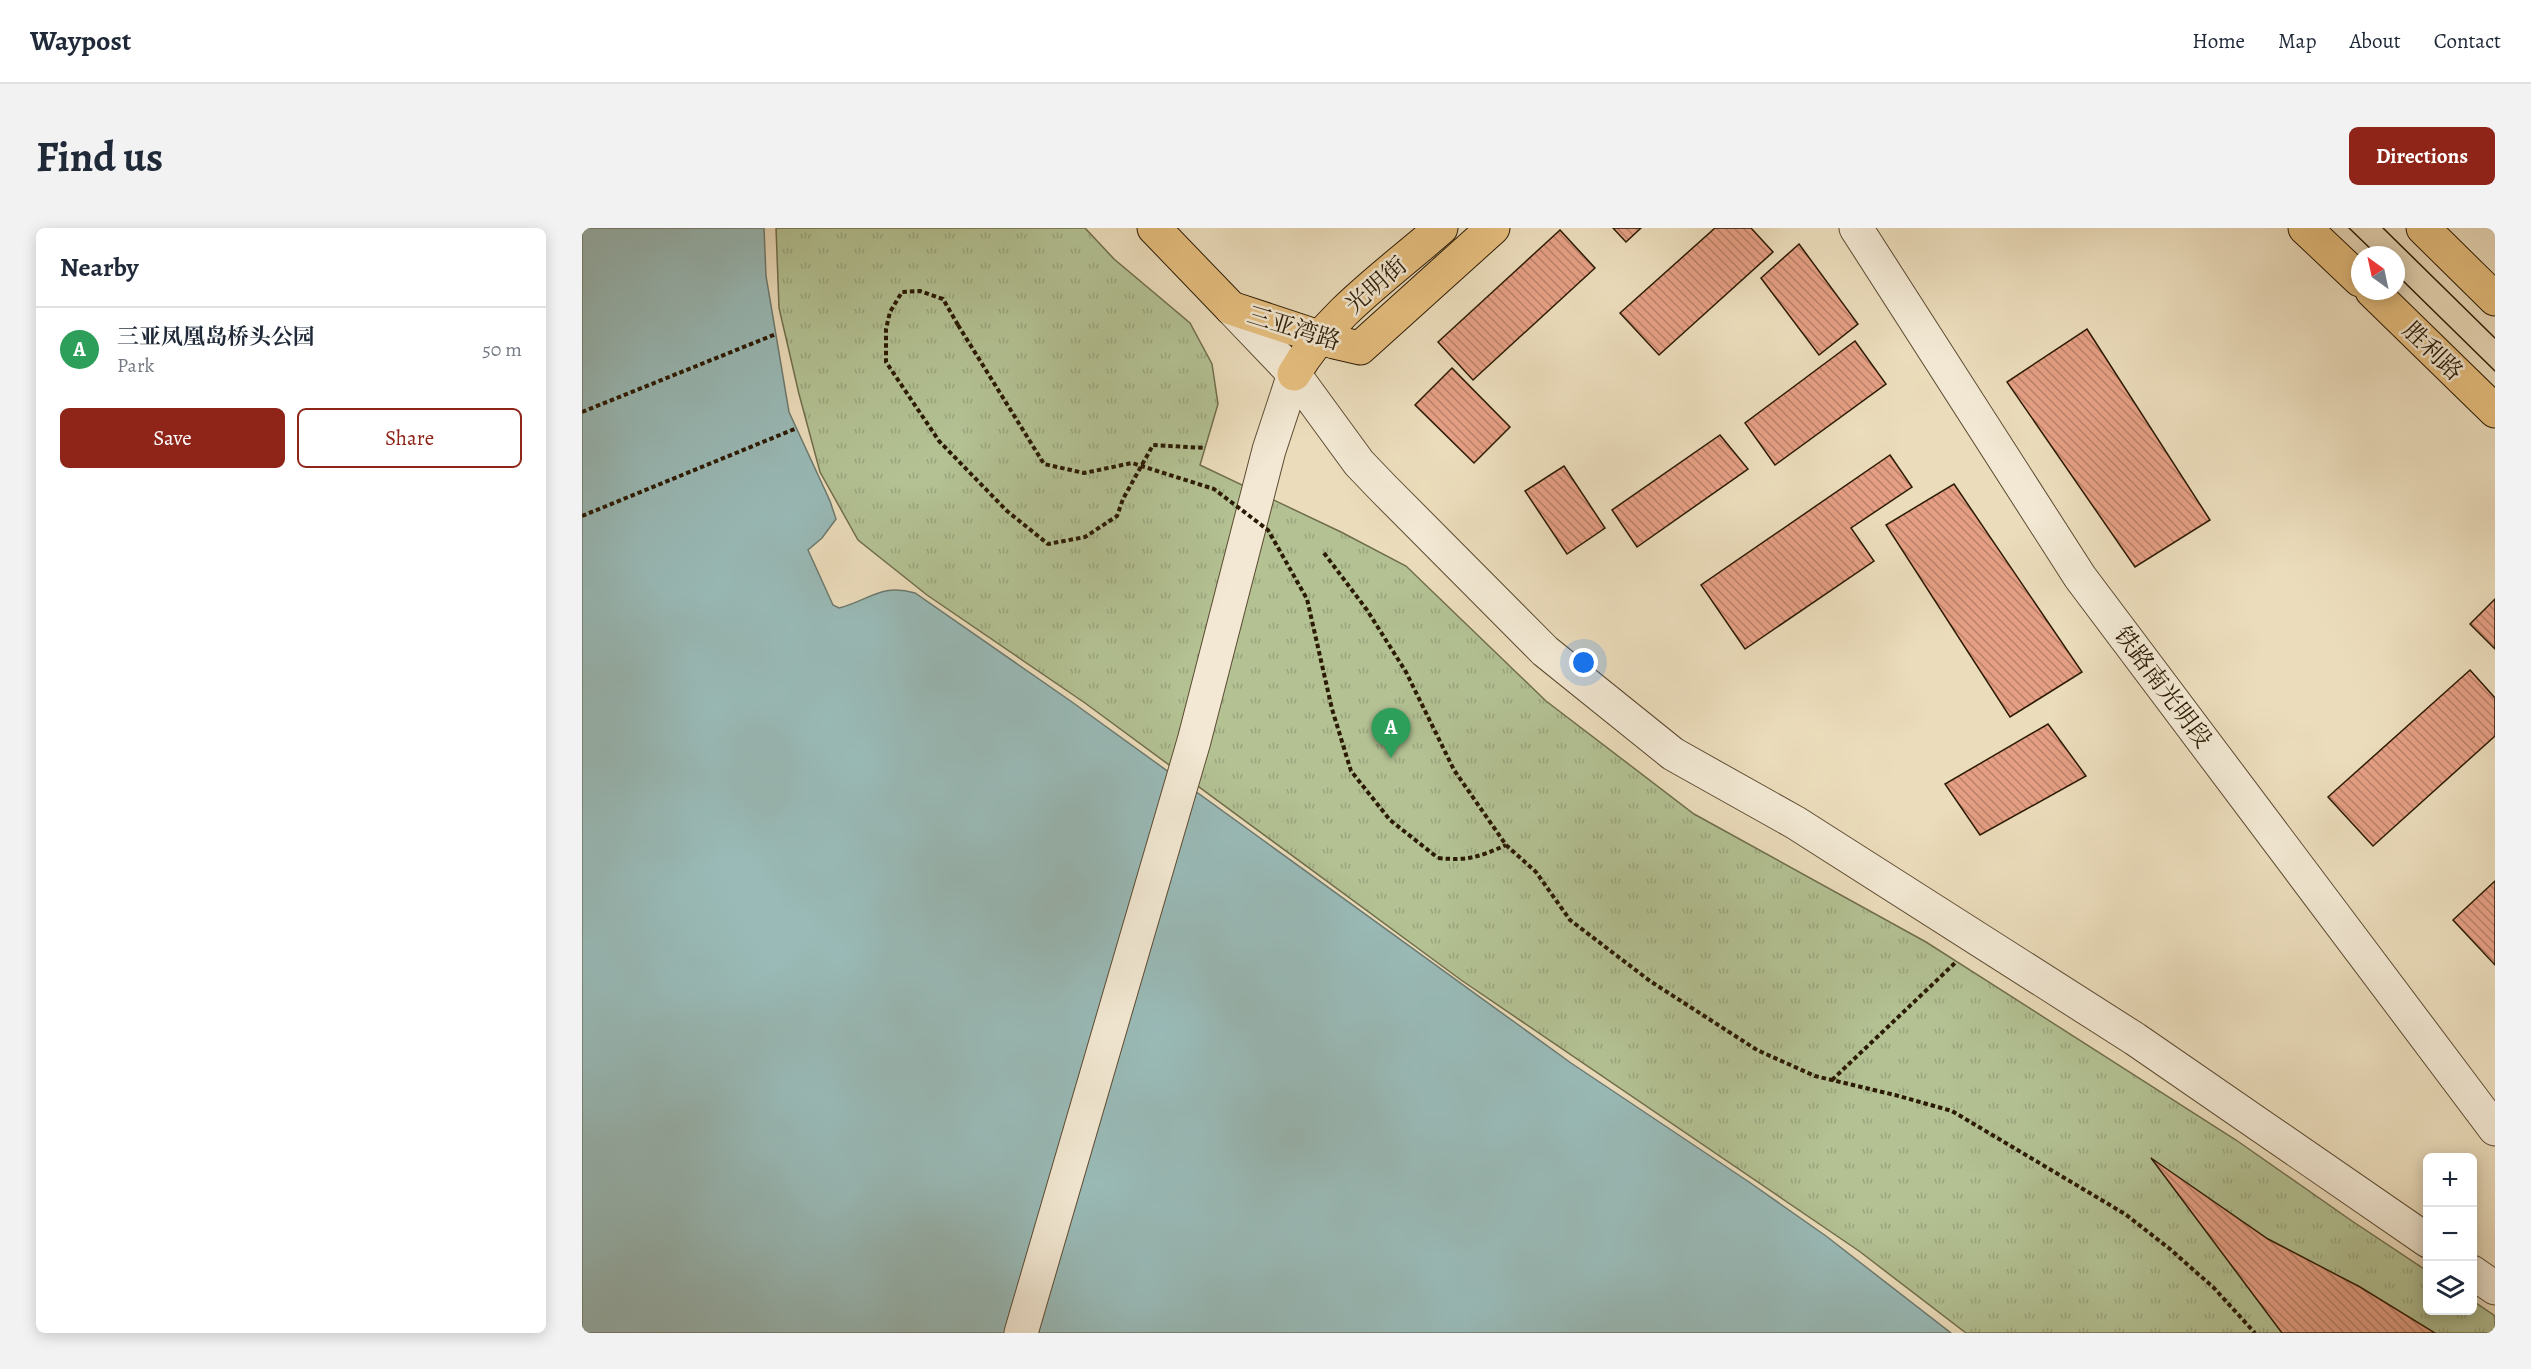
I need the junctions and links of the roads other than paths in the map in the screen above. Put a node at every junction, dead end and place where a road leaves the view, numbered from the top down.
1 (1154, 228) edge
2 (1441, 228) edge
3 (1493, 228) edge
4 (1856, 228) edge
5 (2305, 228) edge
6 (2422, 228) edge
7 (2351, 271) edge
8 (2495, 299) edge
9 (2381, 300) edge
10 (1231, 308) junction
11 (1320, 338) junction
12 (1360, 348) joint
13 (1294, 374) junction
14 (2495, 411) edge
15 (2495, 1129) edge
16 (2423, 1238) edge
17 (2477, 1275) edge
18 (2495, 1288) edge
19 (1020, 1333) edge

1 - 10 main road, 三亚湾路
2 - 11 main road, 光明街
3 - 12 main road, 光明街
4 - 15 street, 铁路南光明段
5 - 7 main road
6 - 8 main road
9 - 14 main road, 胜利路
10 - 11 main road, 三亚湾路
10 - 13 street
11 - 12 main road, 三亚湾路
11 - 13 main road, 光明街
13 - 16 street
13 - 19 street
17 - 18 street

